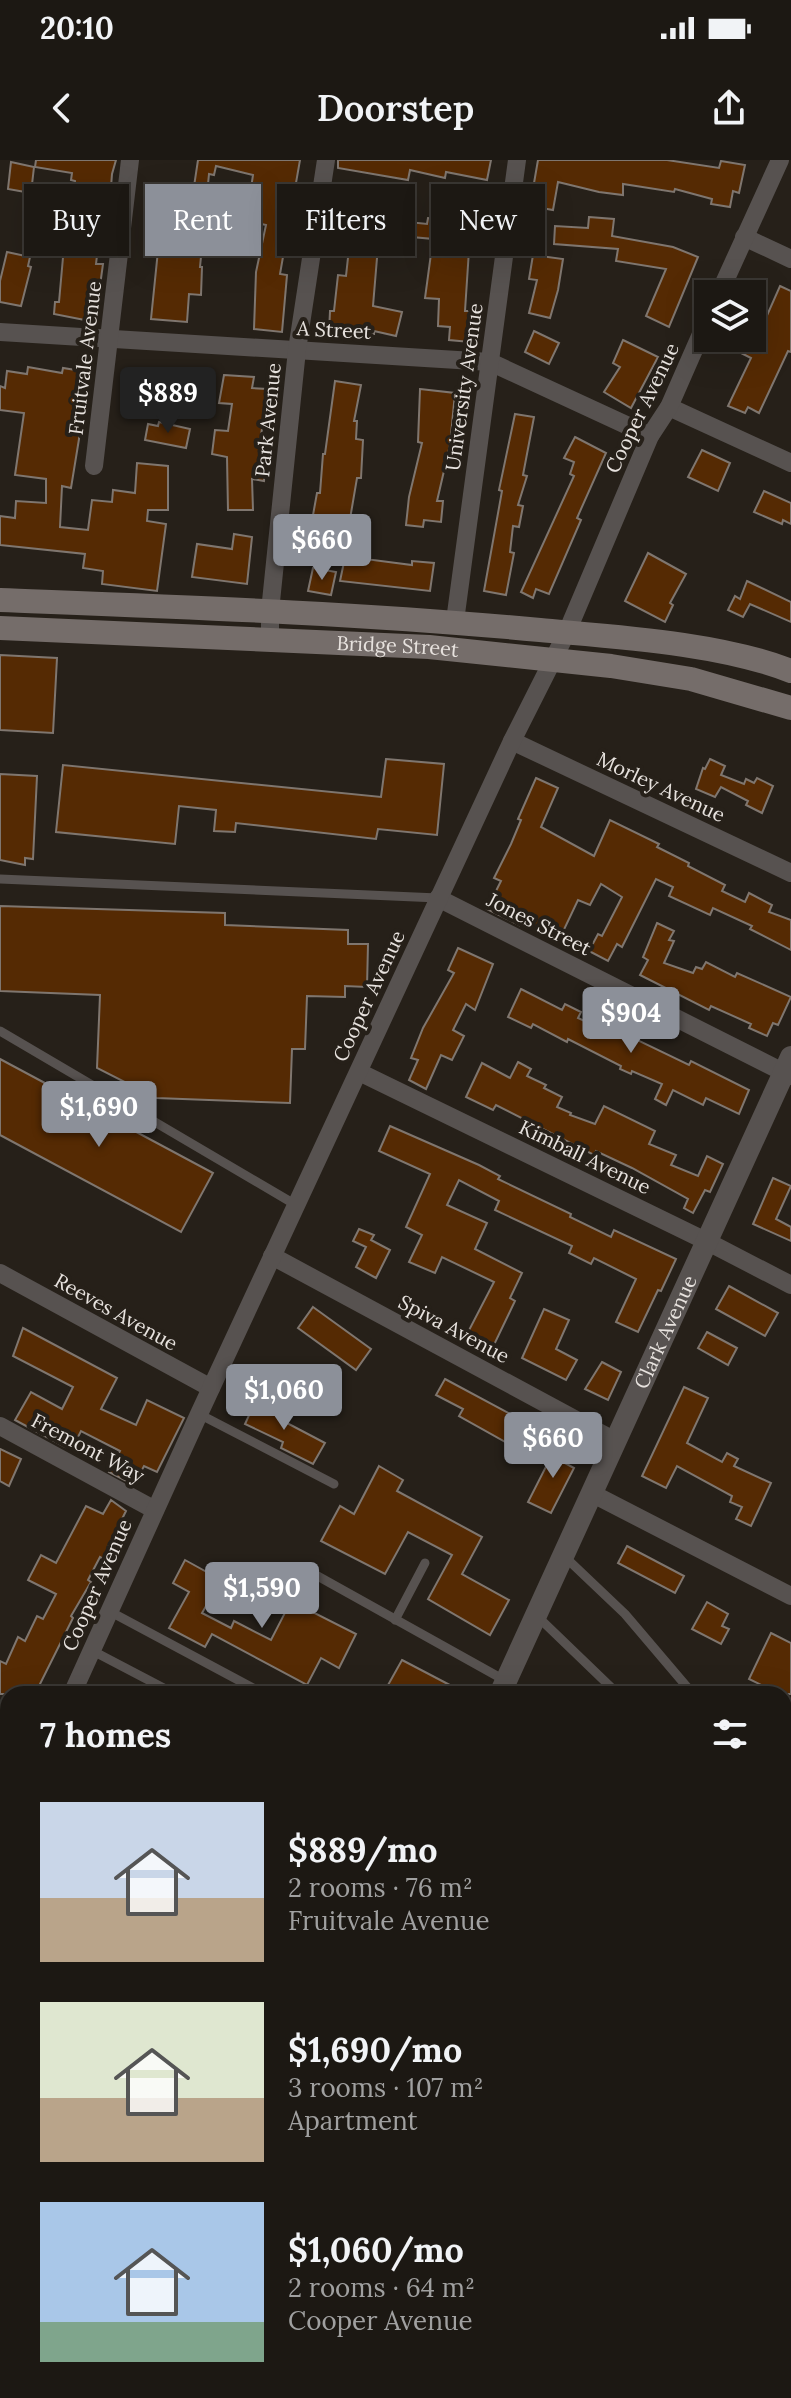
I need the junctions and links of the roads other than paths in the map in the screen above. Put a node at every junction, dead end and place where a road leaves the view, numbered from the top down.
1 (130, 160) edge
2 (326, 160) edge
3 (517, 160) edge
4 (780, 160) edge
5 (744, 237) junction
6 (791, 259) edge
7 (725, 280) edge
8 (0, 332) edge
9 (109, 339) junction
10 (297, 350) junction
11 (694, 350) edge
12 (490, 362) junction
13 (669, 407) junction
14 (650, 436) junction
15 (791, 463) edge
16 (94, 466) dead end
17 (0, 600) edge
18 (270, 611) junction
19 (455, 621) junction
20 (0, 628) edge
21 (567, 632) junction
22 (270, 639) junction
23 (553, 660) junction
24 (791, 671) edge
25 (791, 708) edge
26 (512, 741) junction
27 (791, 873) edge
28 (0, 879) edge
29 (438, 898) junction
30 (0, 1031) edge
31 (789, 1069) edge
32 (359, 1072) junction
33 (296, 1205) junction
34 (708, 1242) junction
35 (272, 1256) junction
36 (2, 1281) edge
37 (791, 1285) edge
38 (211, 1388) junction
39 (199, 1414) junction
40 (0, 1426) edge
41 (615, 1441) junction
42 (334, 1484) dead end
43 (591, 1493) junction
44 (155, 1510) junction
45 (562, 1554) junction
46 (425, 1563) dead end
47 (314, 1574) dead end
48 (791, 1596) edge
49 (109, 1611) junction
50 (537, 1616) junction
51 (395, 1620) junction
52 (91, 1650) junction
53 (75, 1686) edge
54 (160, 1686) edge
55 (249, 1686) edge
56 (500, 1686) edge
57 (504, 1686) edge
58 (610, 1686) edge
59 (686, 1686) edge

1 - 9 street, Fruitvale Avenue
2 - 10 street, Park Avenue
3 - 12 street, University Avenue
4 - 5 street
5 - 6 street
5 - 7 street
8 - 9 street, A Street
9 - 10 street, A Street
9 - 16 street, Fruitvale Avenue
10 - 12 street, A Street
10 - 18 street, Park Avenue
11 - 13 street, Cooper Avenue
12 - 14 street, A Street
12 - 19 street, University Avenue
13 - 14 street, Cooper Avenue
13 - 15 street
14 - 21 street, Cooper Avenue
17 - 18 main road, Bridge Street
18 - 19 main road, Bridge Street
18 - 22 street, Park Avenue
19 - 21 main road, Bridge Street
20 - 22 main road, Bridge Street
21 - 23 street, Cooper Avenue
21 - 24 main road, Bridge Street
22 - 23 main road, Bridge Street
23 - 25 main road, Bridge Street
23 - 26 street, Cooper Avenue
26 - 27 street, Morley Avenue
26 - 29 street, Cooper Avenue
28 - 29 lane
29 - 31 street, Jones Street
29 - 32 street, Cooper Avenue
30 - 33 lane
31 - 34 street, Clark Avenue
32 - 33 street, Cooper Avenue
32 - 34 street, Kimball Avenue
33 - 35 street, Cooper Avenue
34 - 37 street, Kimball Avenue
34 - 41 street, Clark Avenue
35 - 38 street, Cooper Avenue
35 - 41 street, Spiva Avenue
36 - 38 street, Reeves Avenue
38 - 39 street, Cooper Avenue
39 - 42 lane
39 - 44 street, Cooper Avenue
40 - 44 street, Fremont Way
41 - 43 street, Clark Avenue
43 - 45 street, Clark Avenue
43 - 48 street
44 - 49 street, Cooper Avenue
45 - 50 street, Clark Avenue
45 - 59 lane
46 - 51 lane
47 - 51 lane
49 - 52 street, Cooper Avenue
49 - 55 lane
50 - 57 street, Clark Avenue
50 - 58 lane
51 - 56 lane
52 - 53 street, Cooper Avenue
52 - 54 lane

